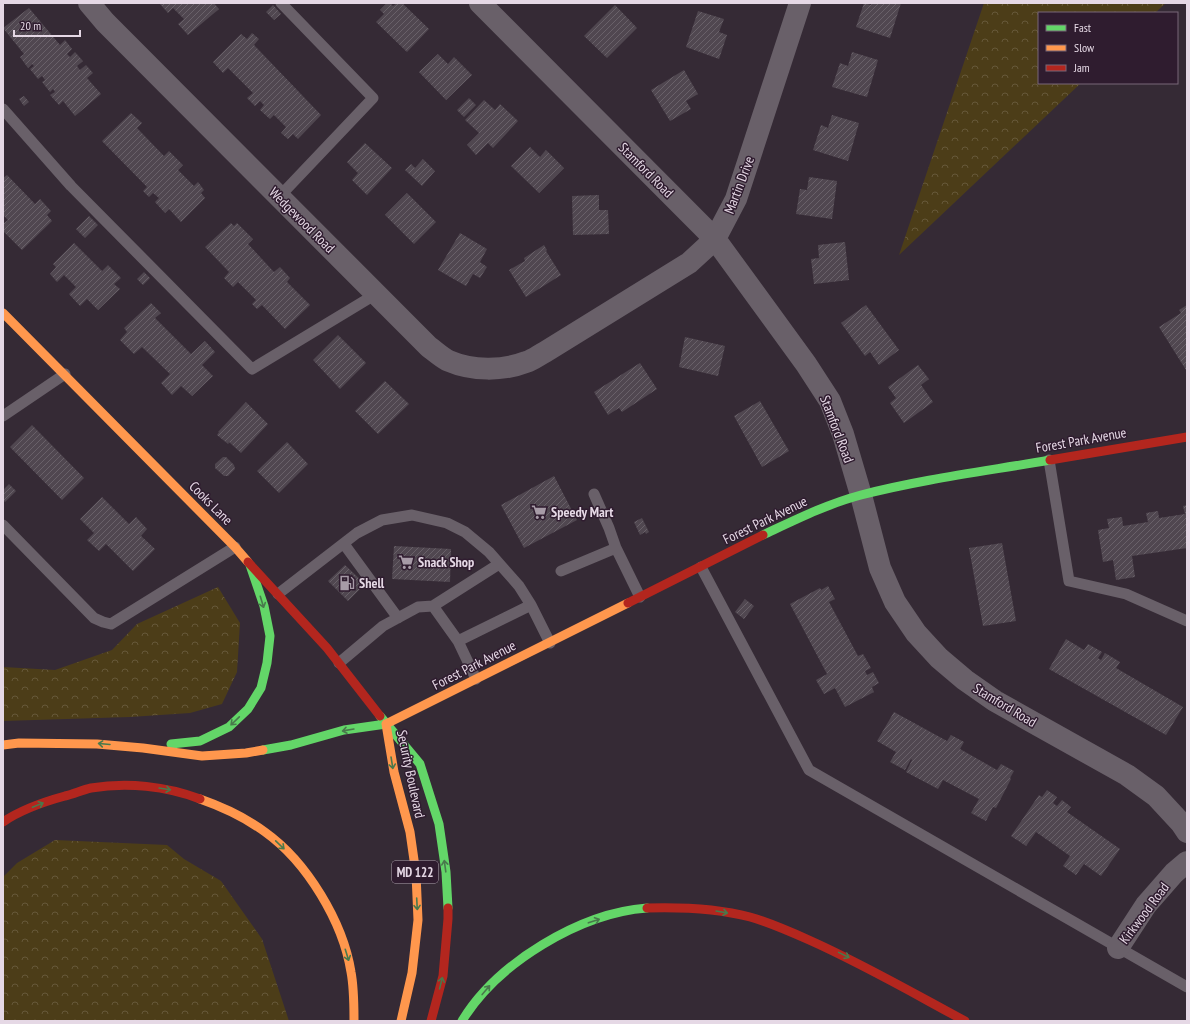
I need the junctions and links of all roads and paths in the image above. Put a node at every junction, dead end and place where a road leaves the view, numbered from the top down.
1 (89, 3) edge
2 (281, 3) edge
3 (480, 3) edge
4 (800, 3) edge
5 (3, 109) edge
6 (280, 197) junction
7 (715, 239) junction
8 (376, 294) junction
9 (4, 317) edge
10 (545, 352) joint
11 (65, 374) junction
12 (3, 416) edge
13 (1187, 437) edge
14 (1049, 460) junction
15 (594, 494) dead end
16 (861, 495) junction
17 (3, 525) edge
18 (344, 544) junction
19 (235, 547) junction
20 (616, 548) junction
21 (499, 564) junction
22 (250, 565) junction
23 (701, 567) junction
24 (562, 571) dead end
25 (278, 594) junction
26 (640, 597) junction
27 (531, 605) junction
28 (433, 606) junction
29 (398, 618) junction
30 (1187, 621) edge
31 (458, 641) junction
32 (550, 643) junction
33 (339, 663) junction
34 (476, 679) junction
35 (386, 724) junction
36 (3, 745) edge
37 (143, 748) junction
38 (3, 822) edge
39 (1187, 832) edge
40 (1187, 862) edge
41 (1118, 948) junction
42 (1187, 987) edge
43 (354, 1021) edge
44 (401, 1021) edge
45 (432, 1021) edge
46 (462, 1021) edge
47 (965, 1021) edge

1 - 6 street, Wedgewood Road
2 - 6 lane
3 - 7 street, Stamford Road
4 - 7 street, Martin Drive
5 - 8 lane
6 - 8 street, Wedgewood Road
7 - 10 street, Martin Drive
7 - 16 street, Stamford Road
8 - 10 street, Wedgewood Road
9 - 11 main road, Cooks Lane
11 - 12 lane
11 - 19 main road, Cooks Lane / MD 122
13 - 14 main road, Forest Park Avenue
14 - 16 main road, Forest Park Avenue
14 - 30 lane
15 - 20 lane
16 - 23 main road, Forest Park Avenue
16 - 39 street, Stamford Road
17 - 19 lane
18 - 21 lane
18 - 25 lane
18 - 29 lane
19 - 22 main road, Cooks Lane / MD 122
20 - 24 lane
20 - 26 lane
21 - 27 lane
21 - 28 lane
22 - 25 main road, Cooks Lane / MD 122
22 -> 37 main road
23 - 26 main road, Forest Park Avenue
23 - 41 lane
25 - 33 main road, Cooks Lane / MD 122
26 - 32 main road, Forest Park Avenue
27 - 31 lane
27 - 32 lane
28 - 29 lane
28 - 31 lane
29 - 33 lane
31 - 34 lane
32 - 34 main road, Forest Park Avenue
33 - 35 main road, Cooks Lane / MD 122
34 - 35 main road, Forest Park Avenue
35 -> 37 main road, Forest Park Avenue
35 -> 44 main road, Security Boulevard / MD 122
45 -> 35 main road, Security Boulevard / MD 122
37 -> 36 main road
38 -> 43 main road
40 - 41 street, Kirkwood Road
41 - 42 lane
46 -> 47 main road

